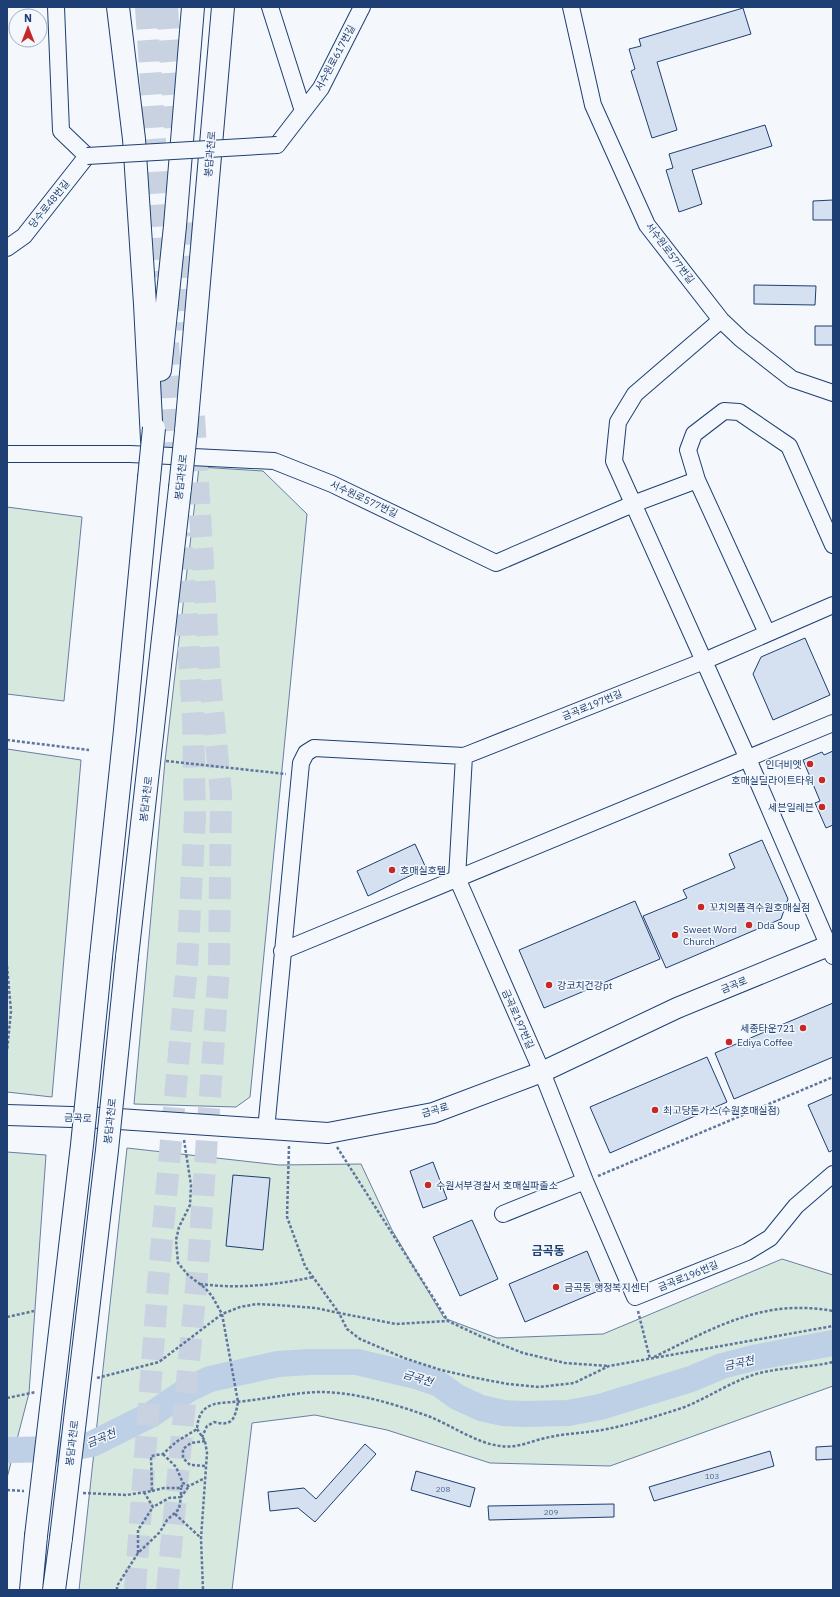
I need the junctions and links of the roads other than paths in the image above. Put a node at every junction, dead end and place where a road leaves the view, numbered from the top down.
1 (56, 7) edge
2 (118, 7) edge
3 (192, 7) edge
4 (223, 7) edge
5 (270, 7) edge
6 (362, 7) edge
7 (571, 7) edge
8 (303, 111) junction
9 (87, 156) junction
10 (7, 248) edge
11 (722, 320) junction
12 (833, 393) edge
13 (153, 434) junction
14 (7, 454) edge
15 (697, 480) junction
16 (633, 504) junction
17 (833, 545) edge
18 (833, 605) edge
19 (768, 633) junction
20 (704, 661) junction
21 (833, 723) edge
22 (464, 756) junction
23 (748, 759) junction
24 (457, 878) junction
25 (832, 949) edge
26 (282, 951) junction
27 (542, 1072) junction
28 (7, 1115) edge
29 (266, 1130) junction
30 (833, 1174) edge
31 (585, 1181) junction
32 (503, 1214) dead end
33 (30, 1590) edge
34 (54, 1590) edge

1 - 9 street
2 - 13 highway
3 - 13 highway
4 - 34 highway, 봉담과천로, bridge
5 - 8 street
6 - 8 street, 서수원로617번길
7 - 11 street, 서수원로577번길
8 - 9 street, 서수원로617번길, bridge
9 - 10 street, 당수로48번길
11 - 12 street, 서수원로577번길
11 - 16 street
13 - 33 highway, bridge
14 - 16 street, 서수원로577번길
15 - 16 street, 서수원로577번길
15 - 17 street
15 - 19 street
16 - 20 street
18 - 19 street, 금곡로197번길
19 - 20 street, 금곡로197번길
20 - 22 street, 금곡로197번길
20 - 23 street
21 - 23 street
22 - 24 street, 금곡로197번길
22 - 26 street
23 - 24 street
23 - 25 street
24 - 26 street
24 - 27 street, 금곡로197번길
25 - 27 main road, 금곡로
26 - 29 street
27 - 29 main road, 금곡로
27 - 31 street
28 - 29 main road, 금곡로
30 - 31 street, 금곡로196번길
31 - 32 street

